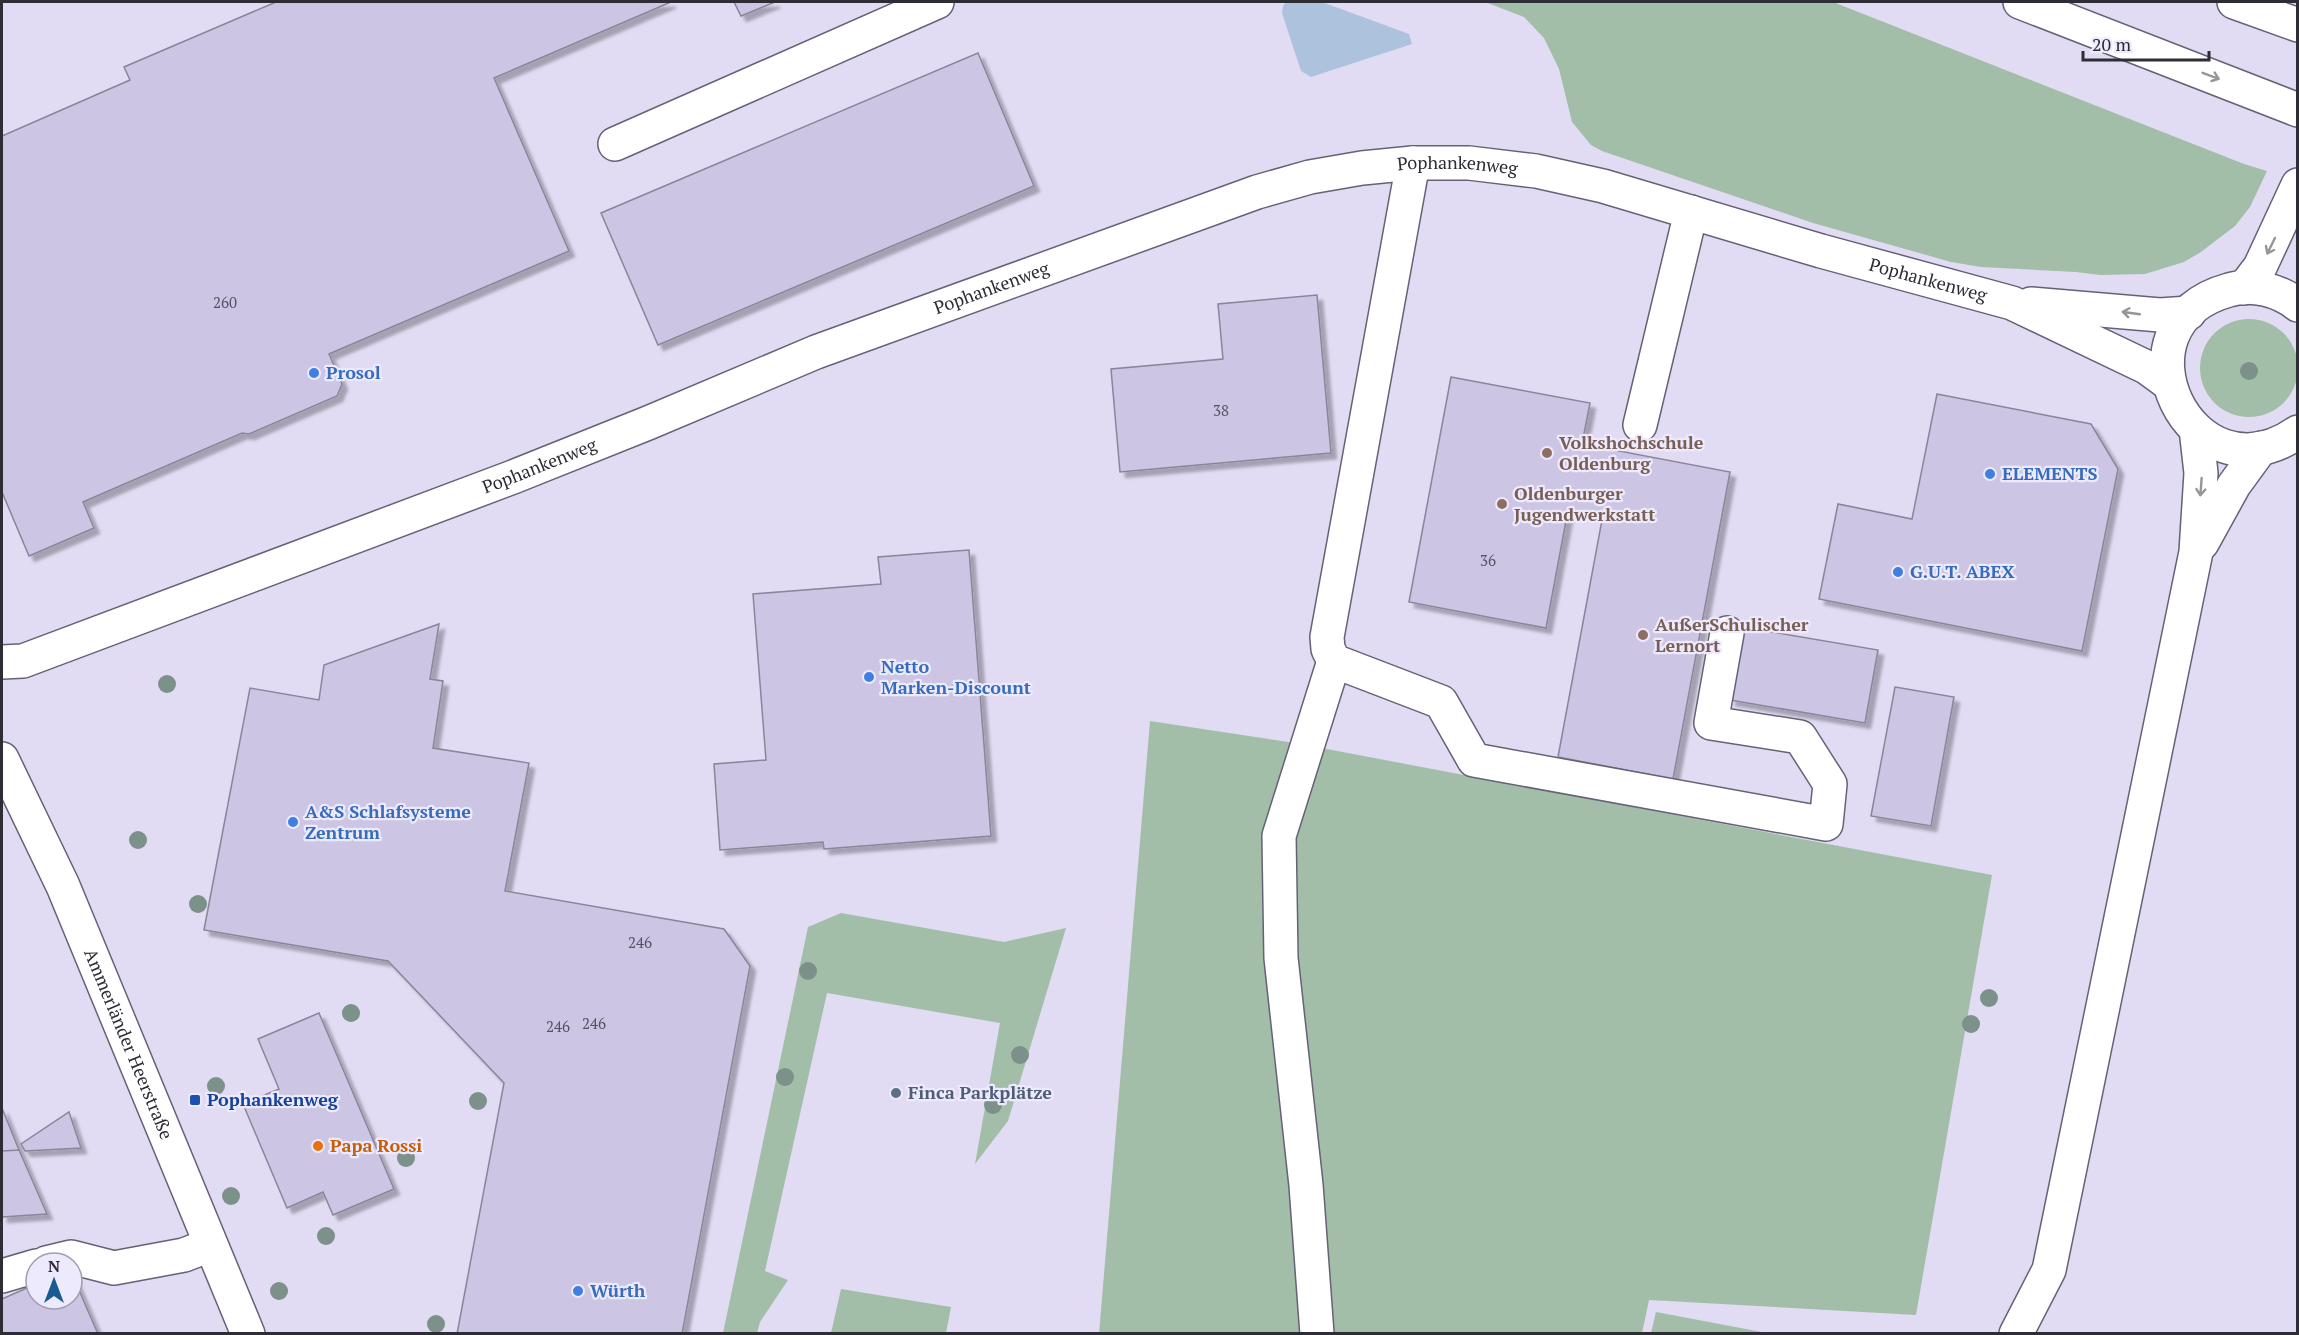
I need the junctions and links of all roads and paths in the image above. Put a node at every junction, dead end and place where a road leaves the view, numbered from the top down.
1 (937, 2) edge
2 (2020, 2) edge
3 (2234, 2) edge
4 (2293, 23) edge
5 (2298, 110) edge
6 (615, 144) dead end
7 (1413, 164) junction
8 (2298, 185) edge
9 (1691, 212) junction
10 (2244, 288) junction
11 (2012, 303) junction
12 (2298, 304) edge
13 (2189, 313) junction
14 (2168, 383) junction
15 (1640, 425) dead end
16 (2196, 429) junction
17 (2298, 432) edge
18 (2261, 448) junction
19 (2196, 552) junction
20 (1727, 633) dead end
21 (1334, 661) junction
22 (2, 662) edge
23 (2, 759) edge
24 (210, 1245) junction
25 (84, 1260) edge
26 (24, 1270) edge
27 (2, 1276) edge
28 (248, 1334) edge
29 (1317, 1334) edge
30 (2016, 1334) edge

1 - 6 main road
2 -> 5 main road
3 - 4 main road
7 - 9 main road, Pophankenweg
7 - 21 main road
7 - 22 main road, Pophankenweg
8 -> 10 main road
9 - 11 main road, Pophankenweg
9 - 15 main road
10 - 12 main road
10 - 13 main road
13 -> 11 main road, Pophankenweg
11 - 14 main road, Pophankenweg
13 - 14 main road
14 - 16 main road
16 - 18 main road
16 -> 19 main road
17 - 18 main road
18 - 19 main road
19 - 30 main road
20 - 21 main road
21 - 29 main road
23 - 24 main road, Ammerländer Heerstraße
24 - 25 main road
24 - 28 main road, Ammerländer Heerstraße
26 - 27 main road

